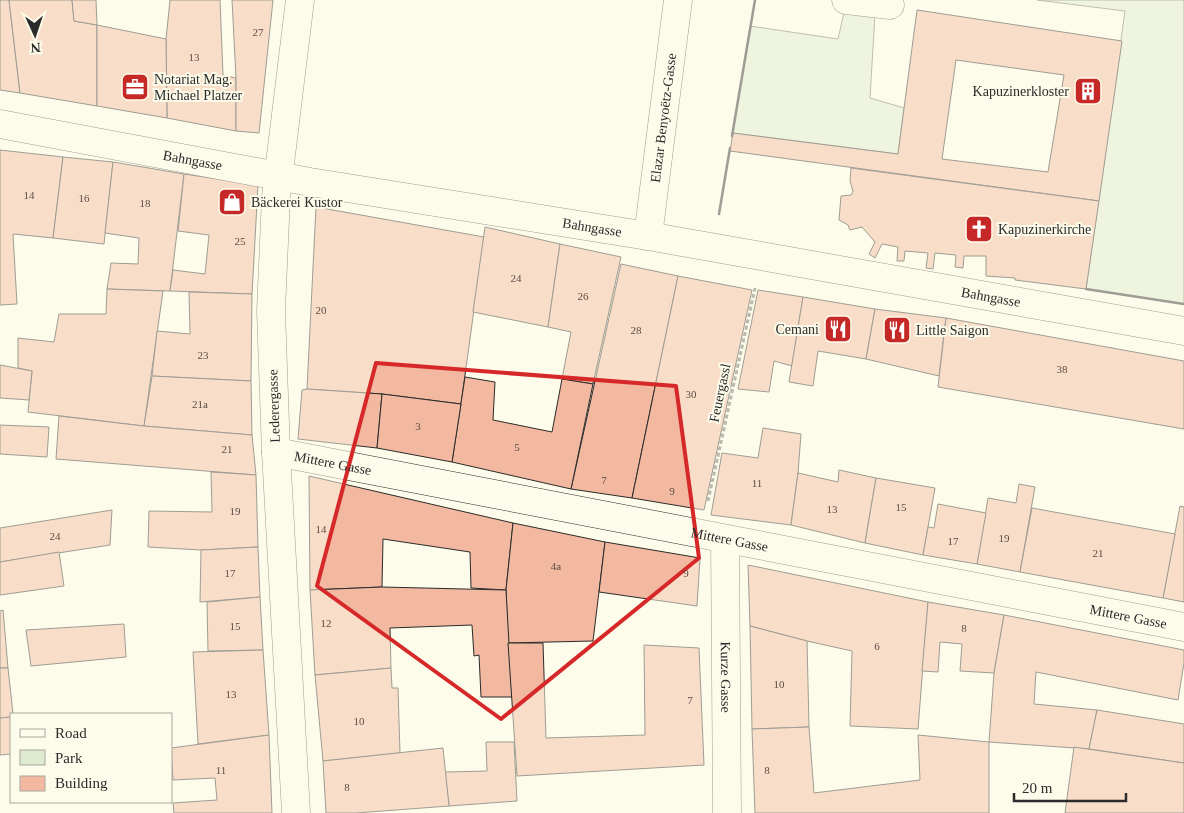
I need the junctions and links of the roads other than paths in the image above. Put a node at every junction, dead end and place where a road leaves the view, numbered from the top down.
1 (300, 0) edge
2 (678, 0) edge
3 (846, 0) edge
4 (890, 5) dead end
5 (0, 124) edge
6 (278, 176) junction
7 (648, 236) junction
8 (1184, 331) edge
9 (276, 452) junction
10 (713, 536) junction
11 (1184, 627) edge
12 (296, 813) edge
13 (727, 813) edge

1 - 6 street, Lederergasse
2 - 7 street, Elazar Benyoëtz-Gasse
3 - 4 street
5 - 6 street, Bahngasse
6 - 7 street, Bahngasse
6 - 9 street, Lederergasse
7 - 8 street, Bahngasse
9 - 10 street, Mittere Gasse
9 - 12 street, Lederergasse
10 - 11 street, Mittere Gasse
10 - 13 street, Kurze Gasse

